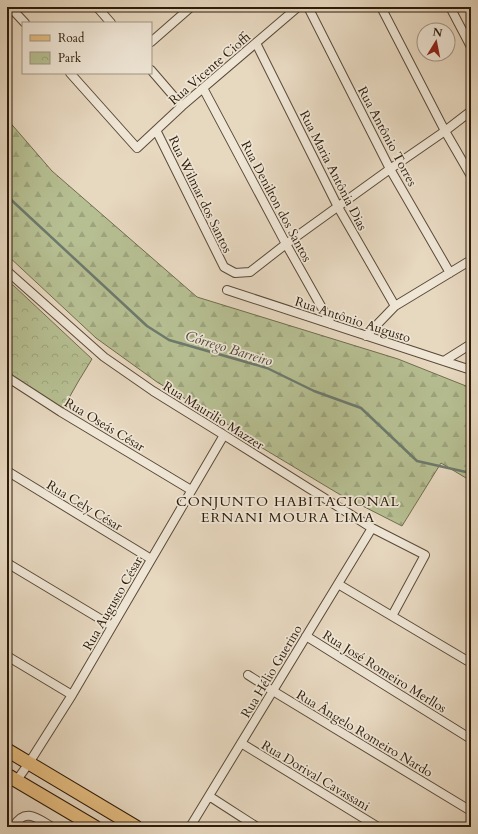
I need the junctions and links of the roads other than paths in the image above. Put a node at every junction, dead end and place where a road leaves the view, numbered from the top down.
1 (10, 7) edge
2 (97, 7) edge
3 (191, 7) edge
4 (298, 7) edge
5 (308, 7) edge
6 (381, 7) edge
7 (450, 7) edge
8 (23, 22) edge
9 (109, 22) edge
10 (152, 41) edge
11 (256, 43) junction
12 (471, 47) edge
13 (152, 71) edge
14 (71, 74) edge
15 (203, 88) junction
16 (182, 106) junction
17 (471, 111) edge
18 (156, 130) junction
19 (445, 131) junction
20 (390, 169) junction
21 (471, 176) edge
22 (338, 207) junction
23 (286, 244) junction
24 (471, 260) edge
25 (7, 271) edge
26 (450, 273) junction
27 (227, 290) dead end
28 (395, 306) junction
29 (331, 324) junction
30 (366, 336) junction
31 (471, 344) edge
32 (444, 361) junction
33 (471, 370) edge
34 (7, 377) edge
35 (224, 435) junction
36 (7, 471) edge
37 (191, 490) junction
38 (372, 528) junction
39 (151, 559) junction
40 (7, 563) edge
41 (338, 584) junction
42 (392, 616) junction
43 (112, 626) junction
44 (306, 636) junction
45 (7, 656) edge
46 (471, 663) edge
47 (248, 675) dead end
48 (273, 691) junction
49 (72, 695) junction
50 (471, 739) edge
51 (241, 743) junction
52 (7, 750) edge
53 (30, 763) junction
54 (12, 778) edge
55 (209, 796) junction
56 (471, 811) edge
57 (13, 827) edge
58 (52, 827) edge
59 (95, 827) edge
60 (136, 827) edge
61 (190, 827) edge
62 (257, 827) edge
63 (378, 827) edge

1 - 8 street
2 - 9 street
3 - 10 street
4 - 11 street, Rua Vicente Cioffi
5 - 20 street, Rua Antônio Torres
6 - 19 street
7 - 12 street
11 - 15 street, Rua Vicente Cioffi
11 - 22 street, Rua Maria Antônia Dias
13 - 16 street
14 - 18 street, Rua Vicente Cioffi
15 - 16 street, Rua Vicente Cioffi
15 - 23 street, Rua Denilton dos Santos
16 - 18 street, Rua Vicente Cioffi
17 - 19 street, Rua Wilmar dos Santos
18 - 23 street, Rua Wilmar dos Santos
19 - 20 street, Rua Wilmar dos Santos
19 - 21 street
20 - 22 street, Rua Wilmar dos Santos
20 - 26 street, Rua Antônio Torres
22 - 23 street, Rua Wilmar dos Santos
22 - 28 street, Rua Maria Antônia Dias
23 - 29 street, Rua Denilton dos Santos
24 - 26 street
25 - 35 street, Rua Maurilio Mazzer
26 - 28 street
27 - 29 street, Rua Antônio Augusto
28 - 30 street
29 - 30 street, Rua Antônio Augusto
30 - 32 street, Rua Antônio Augusto
31 - 32 street
32 - 33 street, Rua Antônio Augusto
34 - 37 street, Rua Oseás César
35 - 37 street, Rua Augusto César
35 - 38 street, Rua Maurilio Mazzer
36 - 39 street, Rua Cely César
37 - 39 street, Rua Augusto César
38 - 41 street, Rua Hélio Guerino
38 - 42 street, Rua Maurilio Mazzer
39 - 43 street, Rua Augusto César
40 - 43 street
41 - 42 street
41 - 44 street, Rua Hélio Guerino
42 - 46 street
43 - 49 street, Rua Augusto César
44 - 48 street, Rua Hélio Guerino
44 - 50 street, Rua José Romeiro Merllos
45 - 49 street
47 - 48 street, Rua Ângelo Romeiro Nardo
48 - 51 street, Rua Hélio Guerino
48 - 56 street, Rua Ângelo Romeiro Nardo
49 - 53 street, Rua Augusto César
51 - 55 street, Rua Hélio Guerino
51 - 63 street, Rua Dorival Cavassani
52 - 53 main road
53 - 54 street, Rua Augusto César
53 - 60 main road
54 - 59 main road
55 - 61 street, Rua Hélio Guerino
55 - 62 street
57 - 58 street

